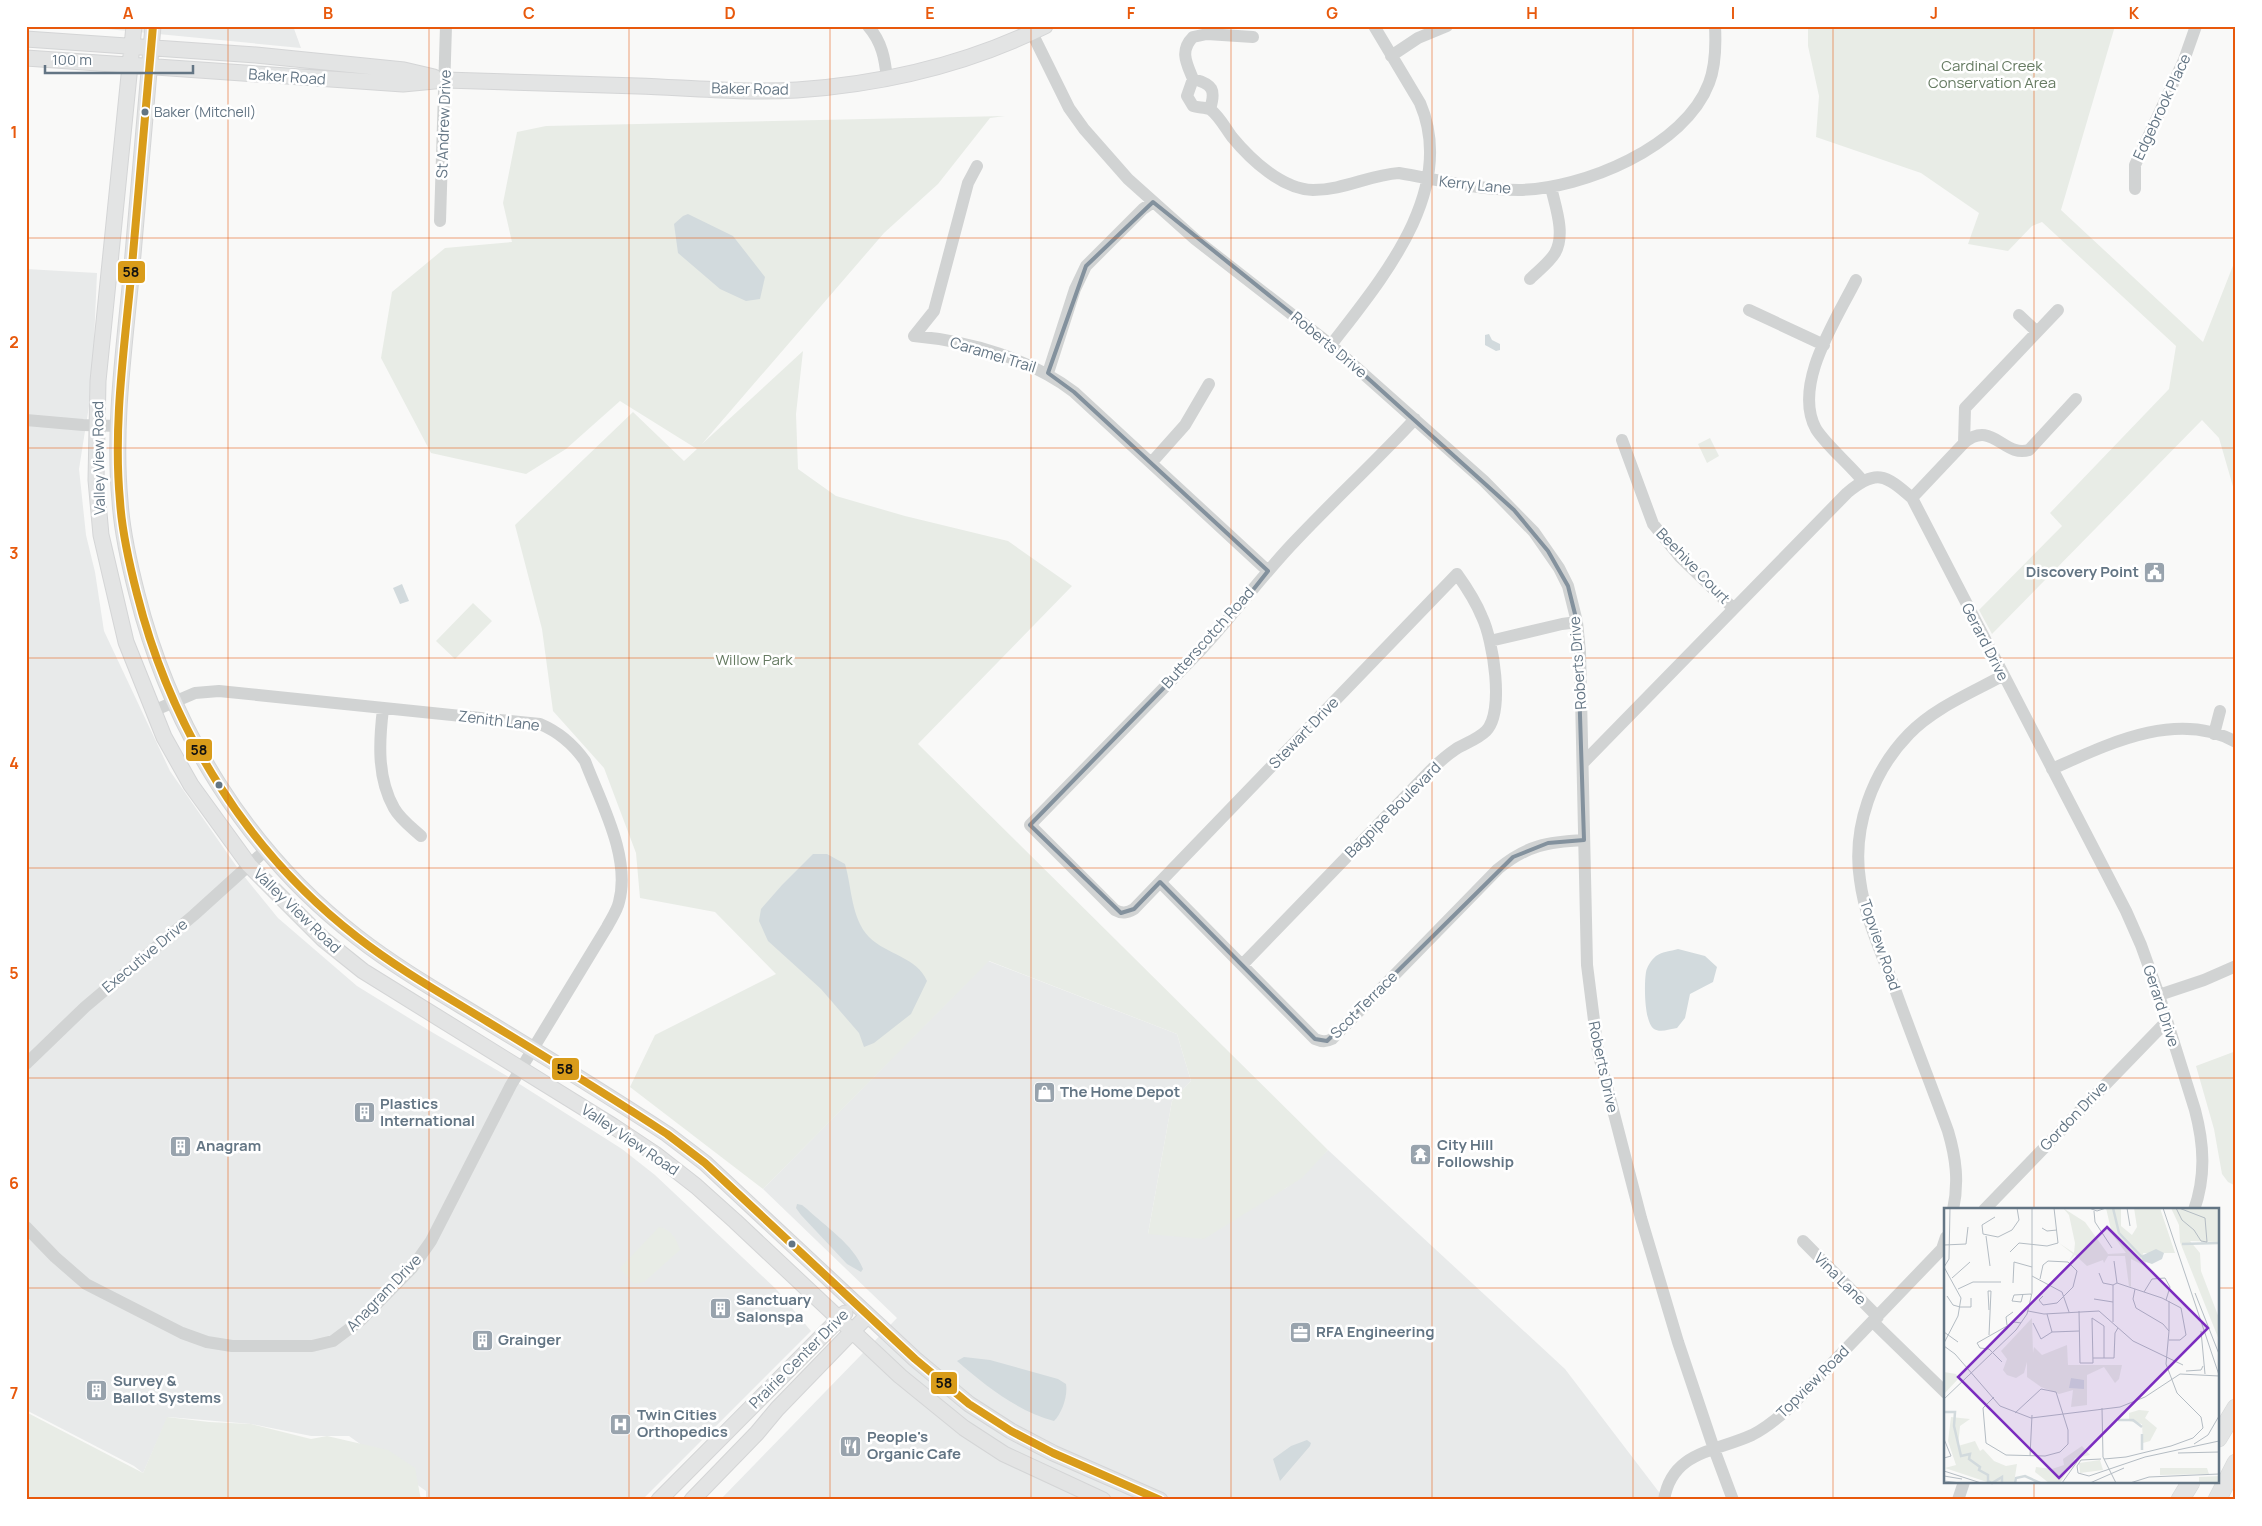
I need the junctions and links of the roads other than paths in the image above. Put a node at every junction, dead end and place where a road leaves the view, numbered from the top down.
1 (134, 26) edge
2 (153, 26) edge
3 (446, 26) edge
4 (868, 26) edge
5 (1374, 26) edge
6 (1447, 26) edge
7 (1715, 26) edge
8 (2196, 26) edge
9 (1039, 30) edge
10 (1253, 38) dead end
11 (26, 39) edge
12 (132, 46) junction
13 (151, 48) junction
14 (1391, 56) junction
15 (26, 58) edge
16 (129, 66) junction
17 (150, 68) junction
18 (887, 79) junction
19 (1193, 79) junction
20 (445, 80) junction
21 (1210, 110) junction
22 (977, 166) dead end
23 (1427, 179) junction
24 (1551, 186) junction
25 (2135, 189) dead end
26 (1153, 202) junction
27 (440, 221) dead end
28 (1530, 279) dead end
29 (1856, 280) dead end
30 (1749, 310) dead end
31 (2058, 310) dead end
32 (2019, 315) dead end
33 (2037, 332) junction
34 (1331, 344) junction
35 (1824, 345) junction
36 (1048, 373) junction
37 (1209, 384) dead end
38 (2076, 399) dead end
39 (1415, 419) junction
40 (26, 420) edge
41 (96, 426) junction
42 (119, 426) junction
43 (1622, 440) dead end
44 (1964, 443) junction
45 (1152, 462) junction
46 (1862, 480) junction
47 (1912, 498) junction
48 (1268, 571) junction
49 (1733, 608) junction
50 (1577, 622) junction
51 (1490, 641) junction
52 (2002, 676) junction
53 (172, 702) junction
54 (383, 709) junction
55 (153, 711) junction
56 (2220, 711) dead end
57 (2214, 734) junction
58 (2236, 742) edge
59 (1583, 763) junction
60 (2052, 770) junction
61 (1030, 824) joint
62 (421, 836) dead end
63 (1584, 840) junction
64 (267, 849) junction
65 (249, 865) junction
66 (1160, 882) junction
67 (1243, 964) junction
68 (2236, 966) edge
69 (2159, 995) junction
70 (2166, 1022) junction
71 (532, 1049) junction
72 (26, 1064) edge
73 (520, 1070) junction
74 (1953, 1208) edge
75 (1986, 1208) edge
76 (2194, 1208) edge
77 (26, 1227) edge
78 (1803, 1241) dead end
79 (1944, 1245) edge
80 (855, 1303) junction
81 (868, 1315) junction
82 (839, 1320) junction
83 (1875, 1320) junction
84 (852, 1332) junction
85 (1944, 1391) edge
86 (2236, 1408) edge
87 (2220, 1435) edge
88 (1714, 1449) junction
89 (2236, 1463) edge
90 (1963, 1484) edge
91 (2190, 1484) edge
92 (659, 1500) edge
93 (692, 1500) edge
94 (1103, 1500) edge
95 (1160, 1500) edge
96 (1664, 1500) edge
97 (1733, 1500) edge
98 (1958, 1500) edge
99 (2180, 1500) edge
100 (2217, 1500) edge

1 - 12 main road, Valley View Road
2 - 13 main road, Valley View Road
3 - 20 street, St Andrew Drive
4 - 18 street
5 - 14 street
6 - 14 street
7 - 24 street, Kerry Lane
8 - 25 street, Edgebrook Place
9 - 18 main road, Baker Road
9 - 26 street, Roberts Drive
10 - 19 street, Kerry Lane
11 - 12 main road, Baker Road
12 - 13 main road, Baker Road
12 - 16 main road, Valley View Road
13 - 17 main road, Valley View Road
13 - 20 main road, Baker Road
14 - 23 street
15 - 16 main road, Baker Road
16 - 17 main road, Baker Road
16 - 41 main road, Valley View Road
17 - 20 main road, Baker Road
17 - 42 main road, Valley View Road
18 - 20 main road, Baker Road
19 - 21 street
19 - 21 street, Kerry Lane
20 - 27 street, St Andrew Drive
21 - 23 street, Kerry Lane
22 - 36 street, Caramel Trail
23 - 24 street, Kerry Lane
23 - 34 street
24 - 28 street
26 - 34 street, Roberts Drive
26 - 36 street
29 - 35 street
30 - 35 street
31 - 33 street
32 - 33 street
33 - 44 street
34 - 39 street, Roberts Drive
35 - 46 street
36 - 45 street, Caramel Trail
37 - 45 street
38 - 44 street
39 - 48 street, Butterscotch Road
39 - 50 street, Roberts Drive
40 - 41 street
41 - 42 street
41 - 55 main road, Valley View Road
42 - 53 main road, Valley View Road
43 - 49 street, Beehive Court
44 - 47 street
45 - 48 street, Caramel Trail
46 - 47 street, Gerard Drive
46 - 49 street
47 - 52 street, Gerard Drive
48 - 61 street, Butterscotch Road
49 - 59 street
50 - 51 street
50 - 59 street, Roberts Drive
51 - 66 street, Stewart Drive
51 - 67 street, Bagpipe Boulevard
52 - 60 street, Gerard Drive
52 - 74 street, Topview Road
53 - 54 street, Zenith Lane
53 - 55 street, Zenith Lane
53 - 64 main road, Valley View Road
54 - 62 street
54 - 71 street, Zenith Lane
55 - 65 main road, Valley View Road
56 - 57 street
57 - 58 street
57 - 60 street
59 - 63 street, Roberts Drive
60 - 69 street, Gerard Drive
61 - 66 street, Stewart Drive
63 - 67 street, Scot Terrace
63 - 88 street, Roberts Drive
64 - 65 street, Executive Drive
64 - 71 main road, Valley View Road
65 - 72 street, Executive Drive
65 - 73 main road, Valley View Road
66 - 67 street, Scot Terrace
68 - 69 street
69 - 70 street, Gerard Drive
70 - 75 street, Gordon Drive
70 - 76 street, Gerard Drive
71 - 73 street, Zenith Lane
71 - 80 main road, Valley View Road
73 - 77 street, Anagram Drive
73 - 82 main road, Valley View Road
78 - 83 street, Vina Lane
79 - 83 street, Topview Road
80 - 81 main road, Valley View Road
80 - 82 main road, Prairie Center Drive
81 - 84 main road, Prairie Center Drive
81 - 95 main road, Valley View Road
82 - 84 main road, Valley View Road
82 - 92 main road, Prairie Center Drive
83 - 85 street
83 - 88 street, Topview Road
84 - 93 main road, Prairie Center Drive
84 - 94 main road, Valley View Road
86 - 87 highway
88 - 96 street, Topview Road
88 - 97 street, Roberts Drive
89 - 100 highway
90 - 98 street
91 - 99 highway

